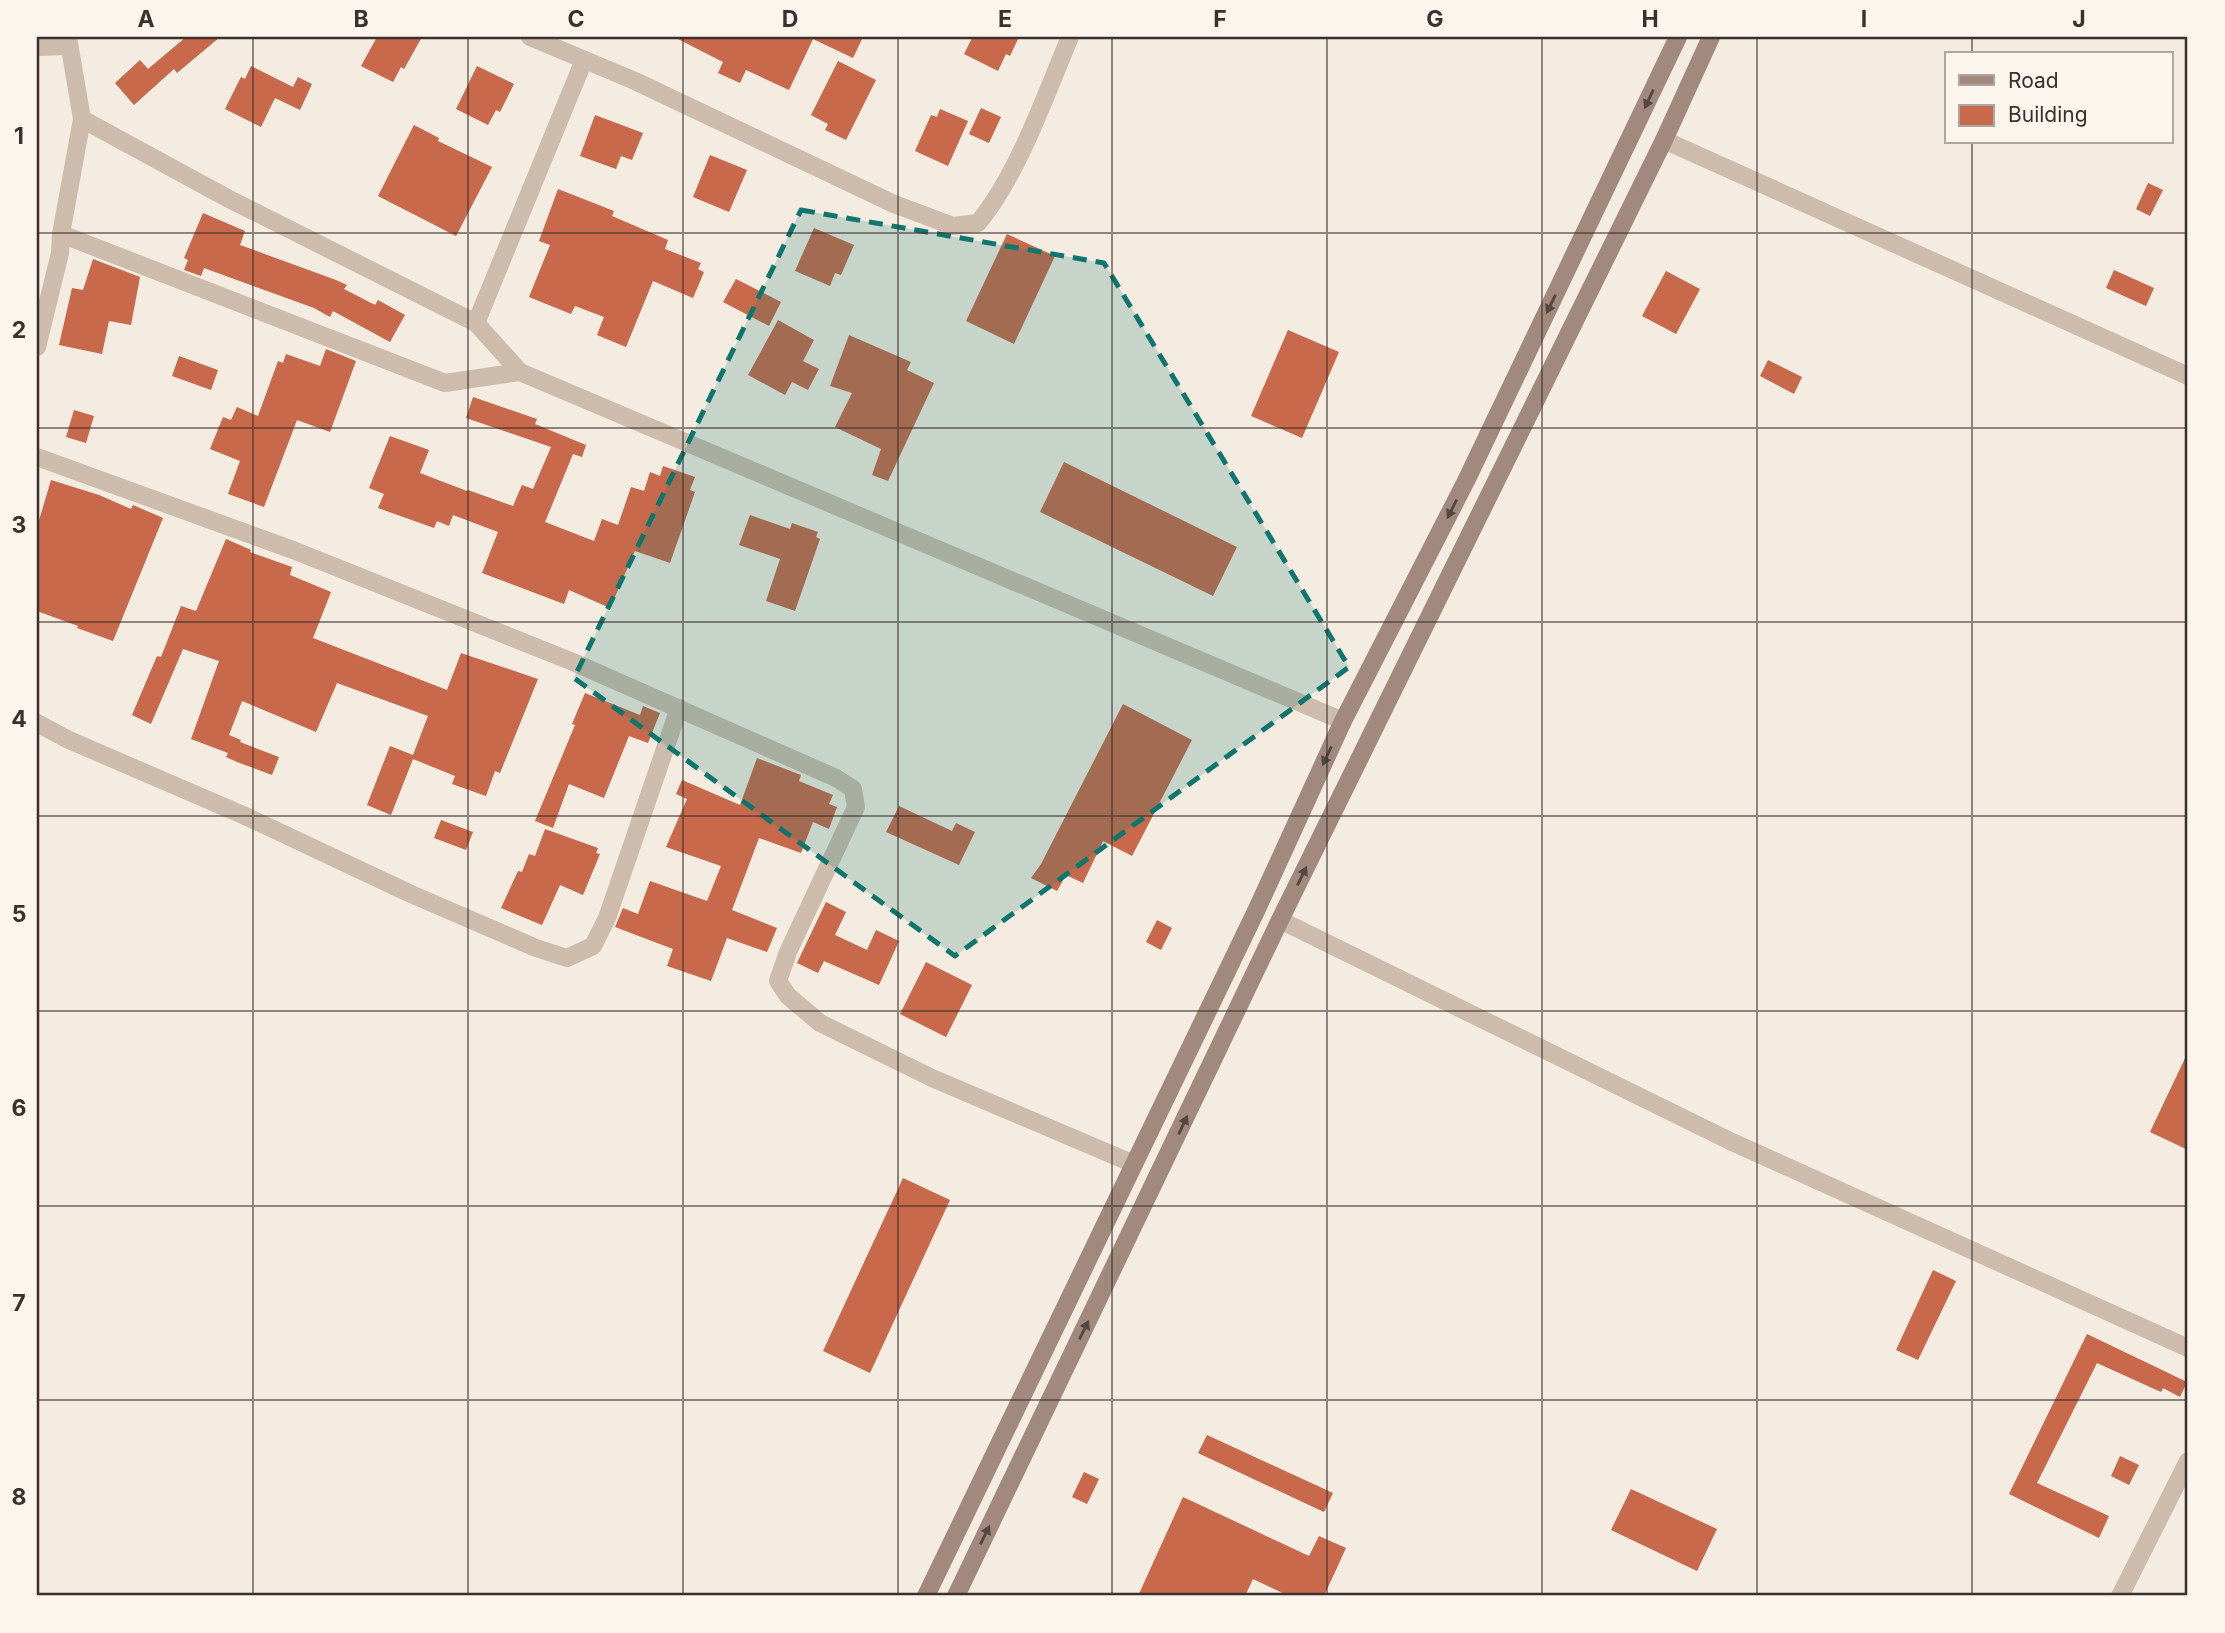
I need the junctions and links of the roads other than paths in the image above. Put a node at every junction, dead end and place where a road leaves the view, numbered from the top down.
1 (530, 37) edge
2 (1070, 37) edge
3 (1678, 37) edge
4 (1711, 37) edge
5 (69, 41) edge
6 (37, 47) edge
7 (584, 60) junction
8 (82, 119) junction
9 (1664, 140) junction
10 (61, 234) junction
11 (477, 323) junction
12 (37, 347) edge
13 (520, 372) junction
14 (2188, 376) edge
15 (37, 457) edge
16 (679, 708) junction
17 (1343, 721) junction
18 (37, 723) edge
19 (1280, 920) junction
20 (1134, 1164) junction
21 (2188, 1348) edge
22 (2188, 1461) edge
23 (926, 1596) edge
24 (956, 1596) edge
25 (2120, 1596) edge

1 - 7 street
2 - 7 street
3 -> 17 street
4 - 9 street
5 - 6 street
5 - 8 street
7 - 11 street
8 - 10 street
8 - 11 street
9 - 14 street
19 -> 9 street
10 - 12 street
10 - 13 street
11 - 13 street
13 - 17 street
15 - 16 street
16 - 18 street
16 - 20 street
17 -> 20 street
19 - 21 street
24 -> 19 street
20 - 23 street
22 - 25 street

